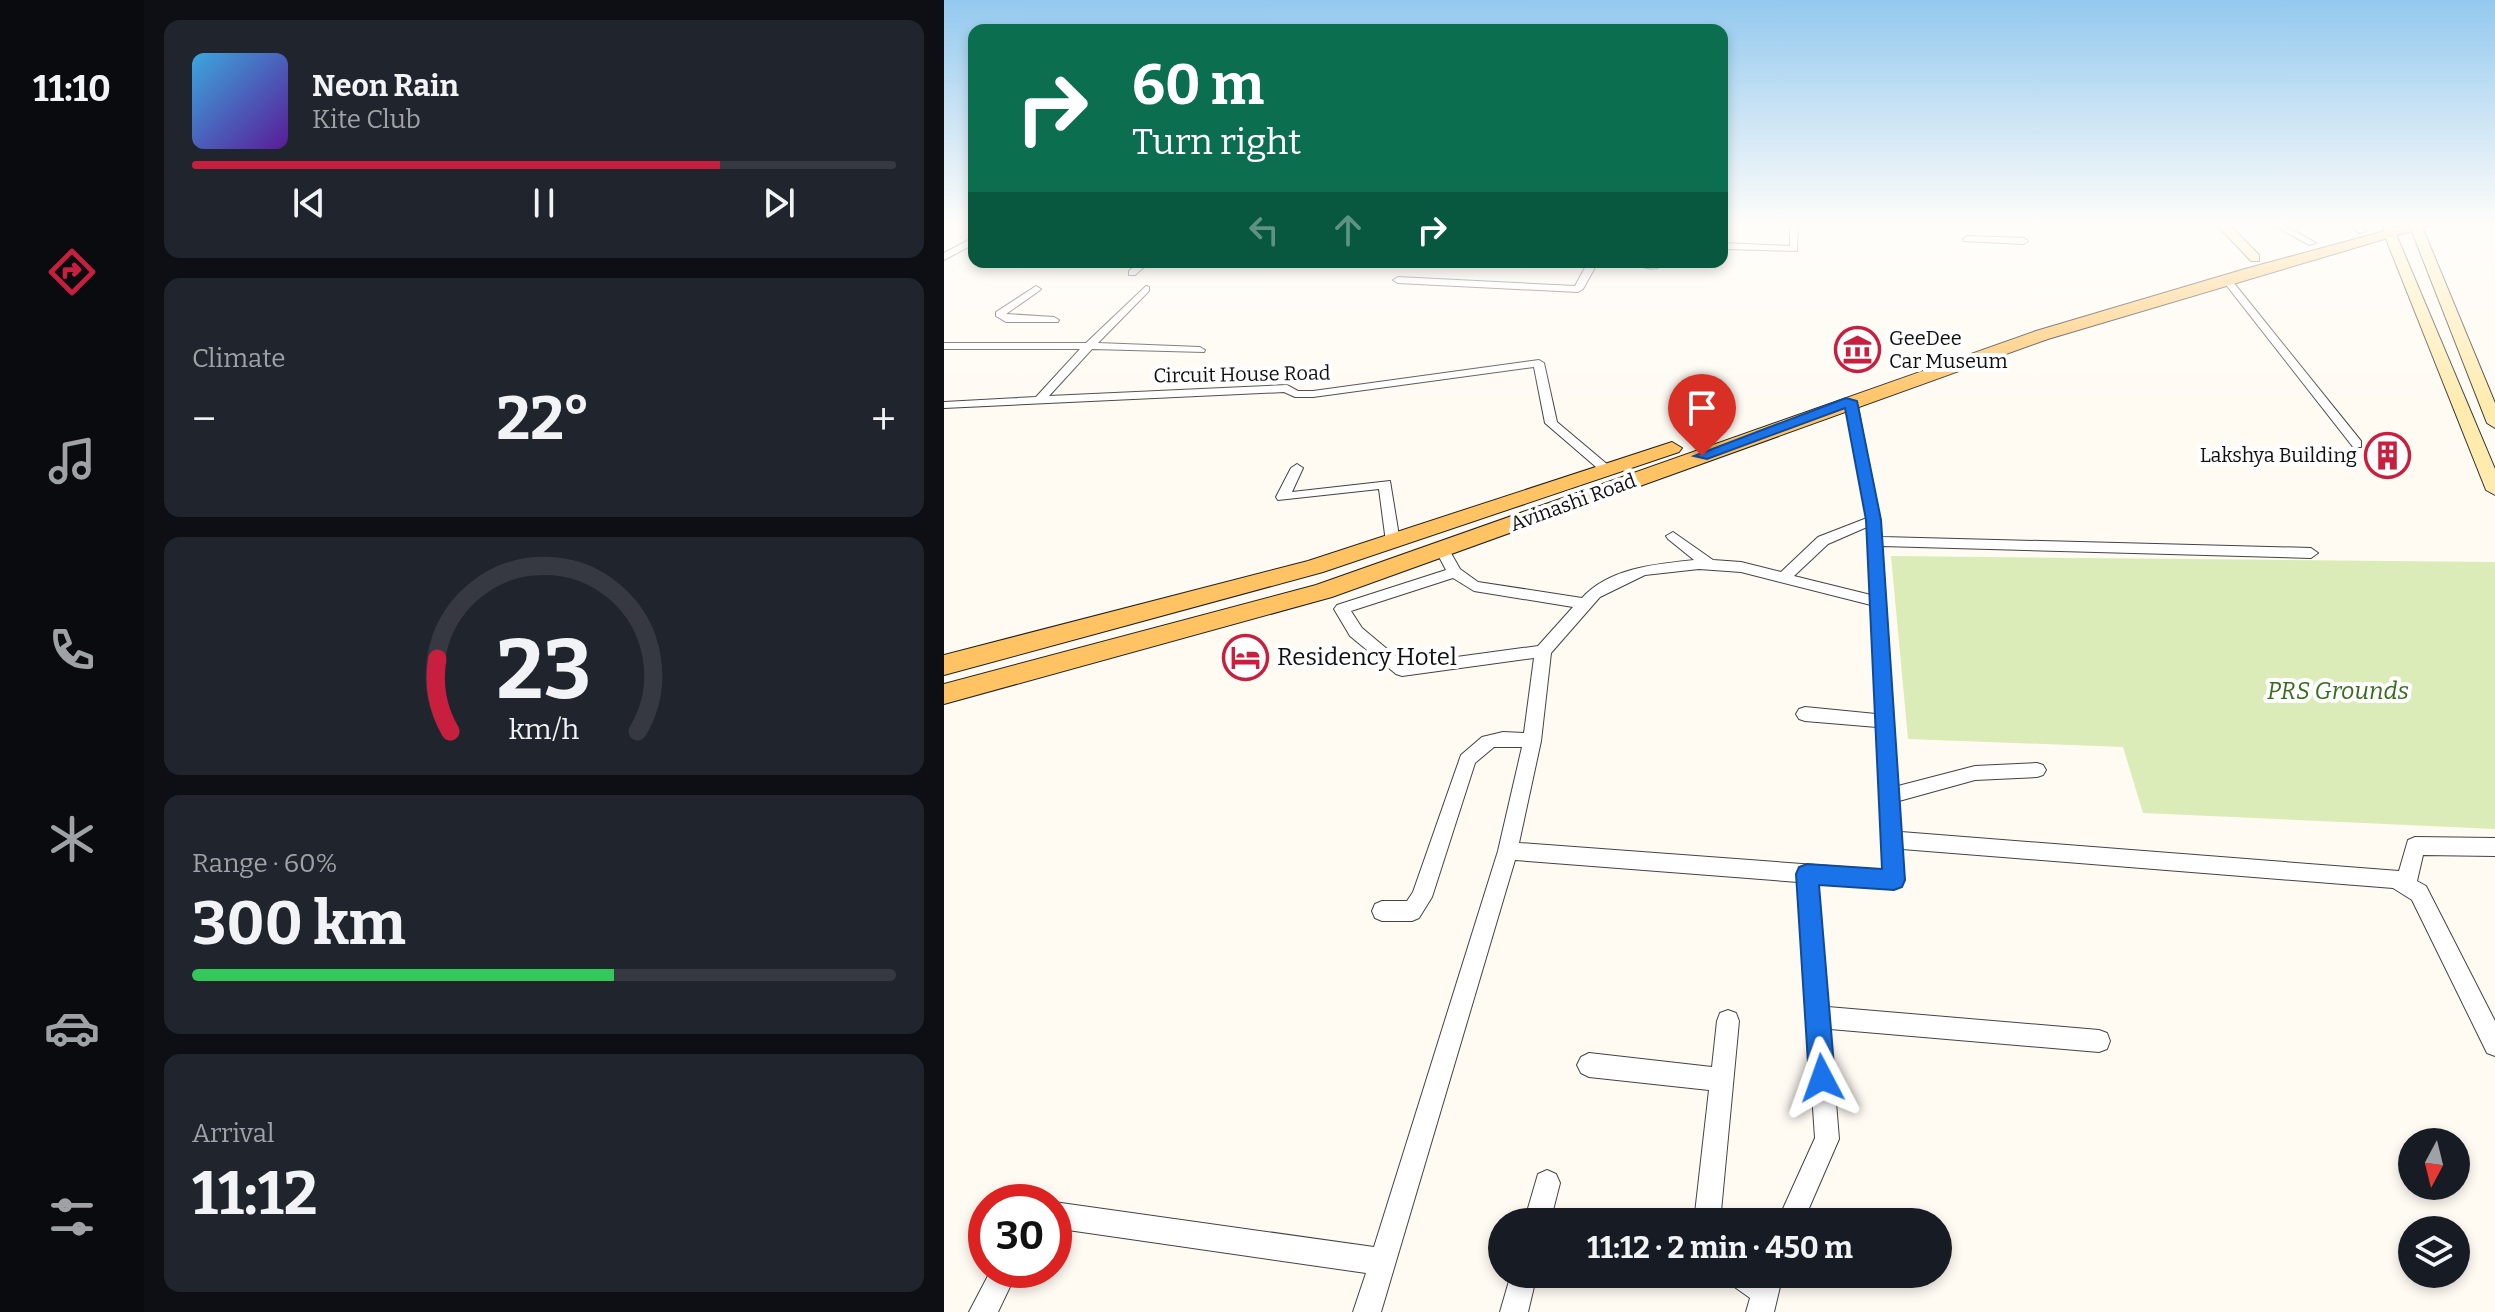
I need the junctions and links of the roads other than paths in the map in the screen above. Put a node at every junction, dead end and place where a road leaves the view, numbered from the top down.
1 (1503, 285) edge
2 (1580, 285) edge
3 (2162, 285) edge
4 (2206, 285) edge
5 (2231, 285) edge
6 (2412, 285) edge
7 (2442, 285) edge
8 (1036, 289) dead end
9 (1146, 289) dead end
10 (1054, 320) dead end
11 (944, 346) edge
12 (1089, 346) junction
13 (1200, 350) dead end
14 (1041, 398) junction
15 (1851, 401) junction
16 (944, 405) edge
17 (2495, 423) edge
18 (2357, 444) dead end
19 (1297, 468) dead end
20 (1608, 470) junction
21 (2494, 488) edge
22 (1874, 520) junction
23 (1673, 536) dead end
24 (1875, 541) junction
25 (1393, 542) junction
26 (1442, 549) junction
27 (2311, 553) dead end
28 (1708, 564) junction
29 (1455, 572) junction
30 (1784, 578) junction
31 (1878, 602) junction
32 (1585, 604) junction
33 (1543, 651) junction
34 (944, 665) edge
35 (944, 694) edge
36 (1805, 714) dead end
37 (1885, 721) junction
38 (1532, 741) junction
39 (2037, 770) dead end
40 (1889, 796) junction
41 (1892, 840) junction
42 (2495, 847) edge
43 (1508, 851) junction
44 (1807, 874) junction
45 (2406, 885) junction
46 (1382, 911) dead end
47 (1818, 1017) junction
48 (1728, 1021) dead end
49 (2099, 1041) dead end
50 (2495, 1045) edge
51 (1589, 1065) dead end
52 (1722, 1080) junction
53 (1547, 1183) dead end
54 (1541, 1208) edge
55 (1708, 1208) edge
56 (1796, 1208) edge
57 (1072, 1218) edge
58 (1384, 1262) junction
59 (996, 1288) edge
60 (1520, 1288) edge
61 (983, 1312) edge
62 (1367, 1312) edge
63 (1514, 1312) edge

1 - 2 street
3 - 20 main road, Avinashi Road
4 - 15 main road, Avinashi Road
5 - 18 street
6 - 21 main road
7 - 17 main road
8 - 10 street
9 - 12 street
11 - 12 street
12 - 13 street
12 - 14 street
14 - 16 street, Circuit House Road
14 - 20 street, Circuit House Road
15 - 22 street
15 - 26 main road, Avinashi Road
19 - 25 street
20 - 25 main road, Avinashi Road
22 - 24 street
22 - 30 street
23 - 28 street
24 - 27 street
24 - 31 street
25 - 34 main road, Avinashi Road
26 - 29 street
26 - 35 main road, Avinashi Road
28 - 30 street
28 - 32 street
29 - 32 street
29 - 33 street
30 - 31 street
31 - 37 street
32 - 33 street
33 - 38 street
36 - 37 street
37 - 40 street
38 - 43 street
38 - 46 street
39 - 40 street
40 - 41 street
41 - 44 street
41 - 45 street
42 - 45 street
43 - 44 street
43 - 58 street
44 - 47 street
45 - 50 street
47 - 49 street
47 - 56 street
48 - 52 street
51 - 52 street
52 - 55 street
53 - 54 street
57 - 58 street
58 - 62 street
59 - 61 street
60 - 63 street

